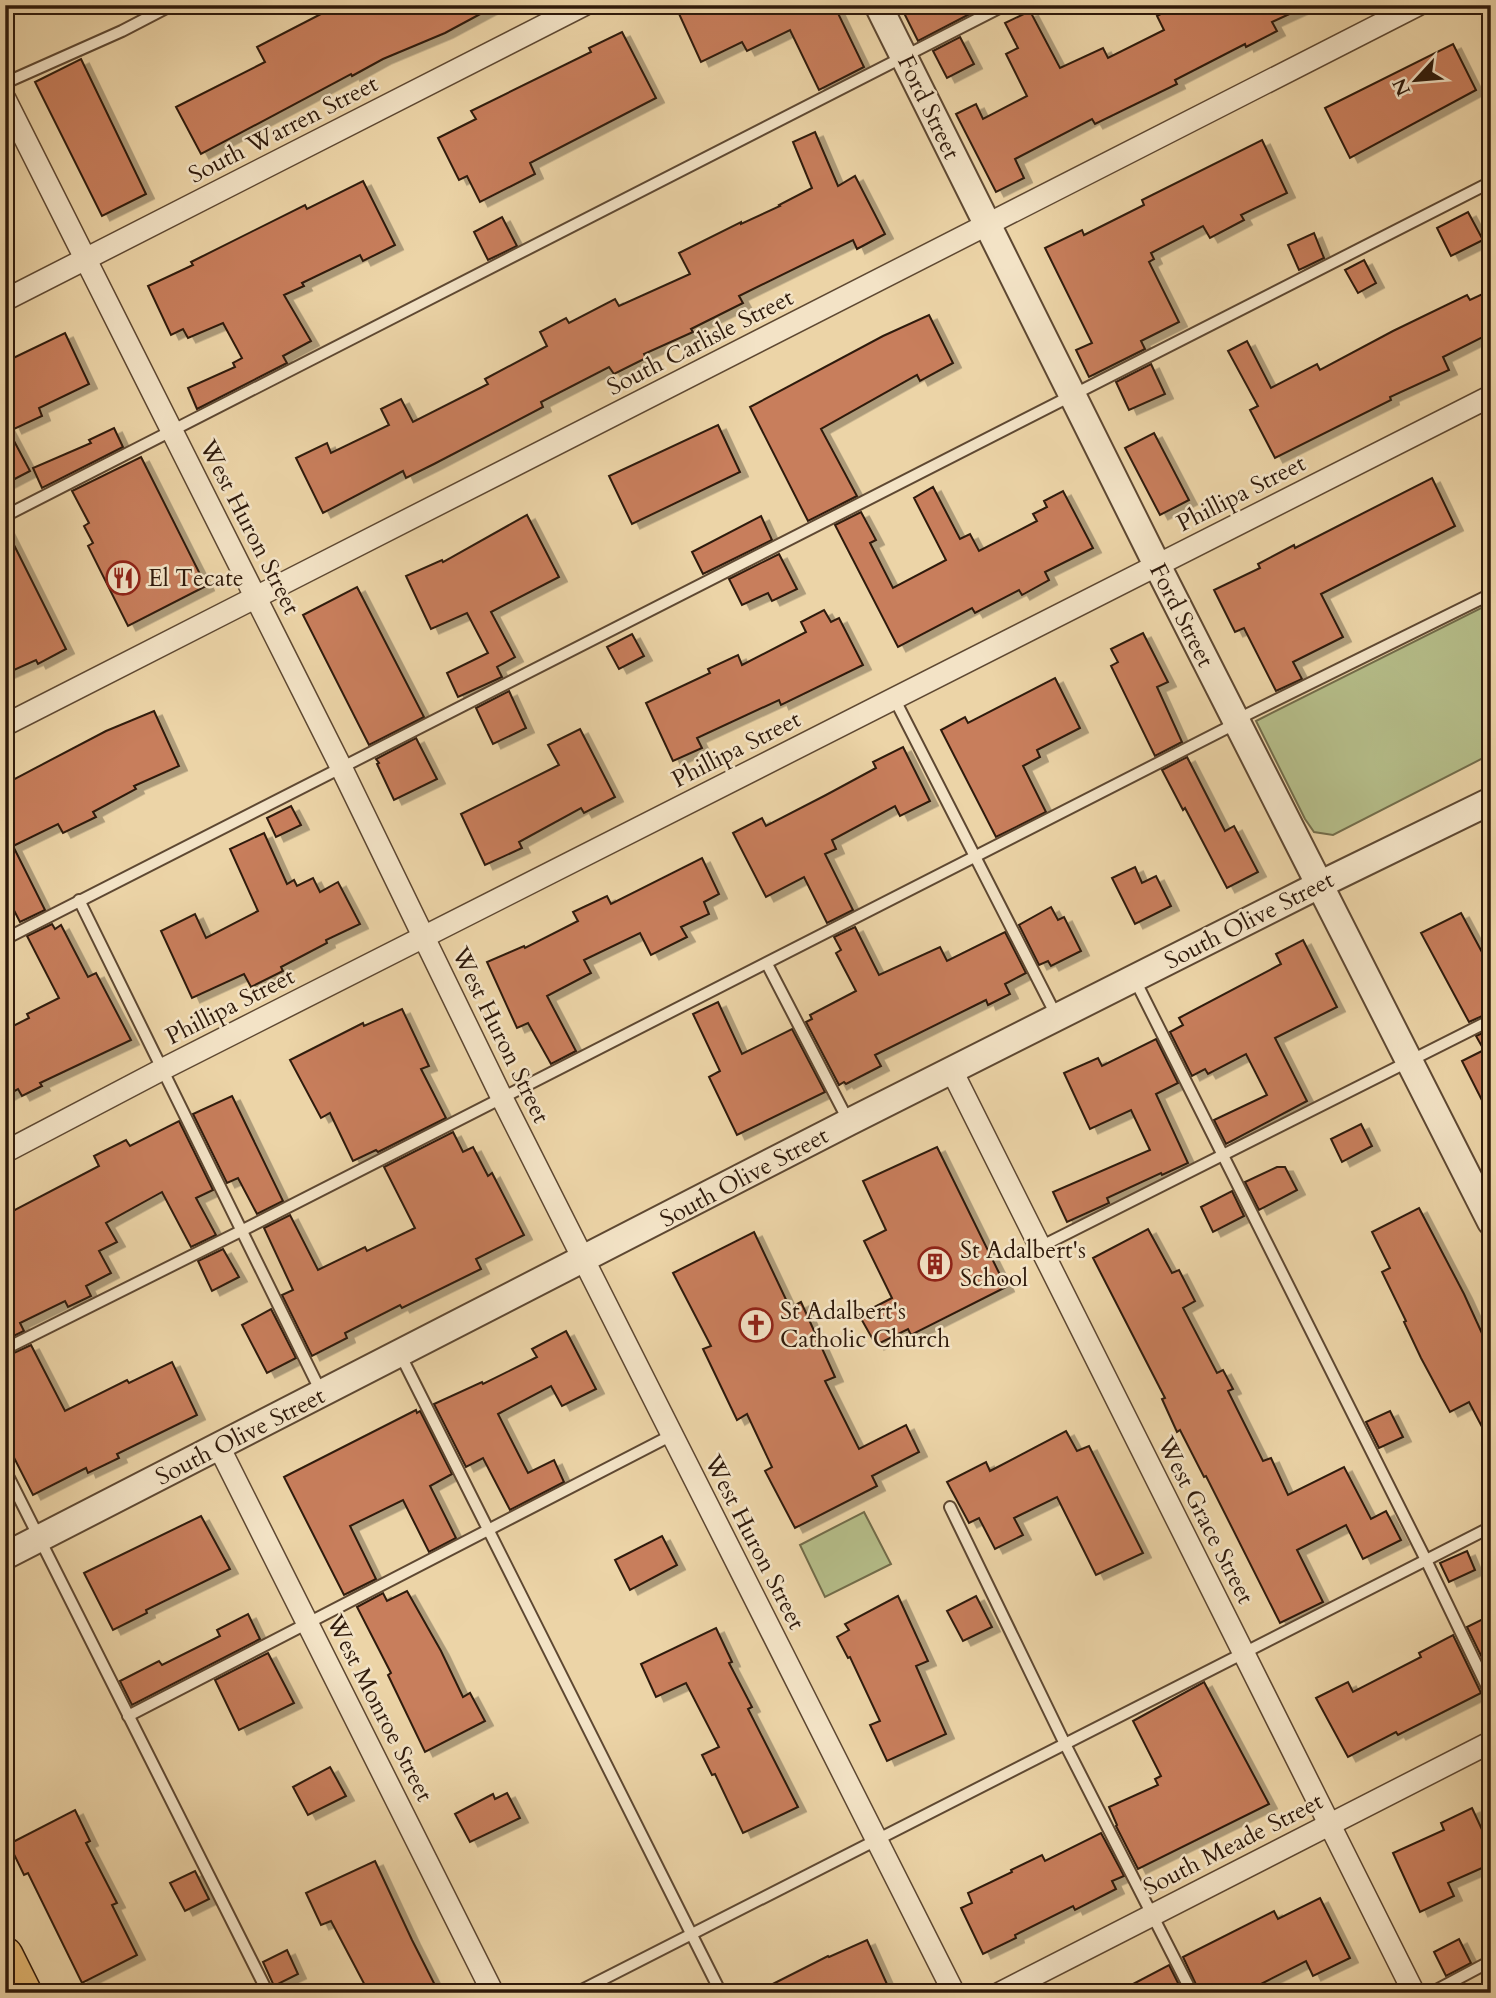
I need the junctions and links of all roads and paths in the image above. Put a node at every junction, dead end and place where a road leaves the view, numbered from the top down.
1 (172, 5) edge
2 (584, 5) edge
3 (878, 5) edge
4 (1005, 5) edge
5 (1419, 5) edge
6 (904, 57) junction
7 (5, 83) edge
8 (5, 99) edge
9 (1491, 182) edge
10 (986, 225) junction
11 (86, 259) junction
12 (5, 300) edge
13 (1072, 394) junction
14 (1491, 396) edge
15 (172, 431) junction
16 (5, 516) edge
17 (1157, 565) junction
18 (1491, 594) edge
19 (256, 598) junction
20 (894, 698) junction
21 (1237, 722) junction
22 (5, 725) edge
23 (341, 767) junction
24 (1489, 802) edge
25 (975, 857) junction
26 (1321, 884) junction
27 (79, 901) junction
28 (423, 937) junction
29 (5, 939) edge
30 (768, 964) junction
31 (1134, 978) junction
32 (1057, 1017) junction
33 (1491, 1020) edge
34 (1410, 1061) junction
35 (163, 1069) junction
36 (952, 1071) junction
37 (502, 1098) junction
38 (849, 1122) junction
39 (5, 1152) edge
40 (1223, 1155) junction
41 (1491, 1222) edge
42 (243, 1230) junction
43 (1040, 1247) junction
44 (584, 1260) junction
45 (5, 1349) edge
46 (400, 1354) junction
47 (322, 1394) junction
48 (672, 1435) junction
49 (219, 1447) junction
50 (5, 1470) edge
51 (950, 1507) dead end
52 (1491, 1527) edge
53 (488, 1530) junction
54 (39, 1538) junction
55 (5, 1556) edge
56 (1426, 1560) junction
57 (307, 1623) junction
58 (1244, 1653) junction
59 (1491, 1695) edge
60 (128, 1716) junction
61 (1491, 1742) edge
62 (1065, 1744) junction
63 (1330, 1824) junction
64 (877, 1839) junction
65 (1153, 1915) junction
66 (691, 1934) junction
67 (5, 1955) edge
68 (1491, 1961) edge
69 (24, 1993) edge
70 (268, 1993) edge
71 (493, 1993) edge
72 (576, 1993) edge
73 (720, 1993) edge
74 (954, 1993) edge
75 (1000, 1993) edge
76 (1192, 1993) edge
77 (1414, 1993) edge
78 (1430, 1993) edge

1 - 7 lane
2 - 11 street, South Warren Street
3 - 6 street, Ford Street
4 - 6 lane
5 - 10 street, South Carlisle Street
6 - 10 street, Ford Street
6 - 15 lane
8 - 11 street, West Huron Street
9 - 13 lane
10 - 13 street, Ford Street
10 - 19 street, South Carlisle Street
11 - 12 street, South Warren Street
11 - 15 street, West Huron Street
13 - 17 street, Ford Street
13 - 23 lane
14 - 17 street, Phillipa Street
15 - 16 lane
15 - 19 street, West Huron Street
17 - 20 street, Phillipa Street
17 - 21 street, Ford Street
18 - 21 lane
19 - 22 street, South Carlisle Street
19 - 23 street, West Huron Street
20 - 25 lane
20 - 28 street, Phillipa Street
21 - 25 lane
21 - 26 street, Ford Street
23 - 27 lane
23 - 28 street, West Huron Street
24 - 26 street, South Olive Street
25 - 30 lane
25 - 32 lane
26 - 31 street, South Olive Street
26 - 34 street, Ford Street
27 - 29 lane
27 - 35 lane
28 - 35 street, Phillipa Street
28 - 37 street, West Huron Street
30 - 37 lane
30 - 38 lane
31 - 32 street, South Olive Street
31 - 40 lane
32 - 36 street, South Olive Street
33 - 34 lane
34 - 40 lane
34 - 41 street, Ford Street
35 - 39 street, Phillipa Street
35 - 42 lane
36 - 38 street, South Olive Street
36 - 43 street, West Grace Street
37 - 42 lane
37 - 44 street, West Huron Street
38 - 44 street, South Olive Street
40 - 43 lane
40 - 56 lane
42 - 45 lane
42 - 47 lane
43 - 58 street, West Grace Street
44 - 46 street, South Olive Street
44 - 48 street, West Huron Street
46 - 47 street, South Olive Street
46 - 53 lane
47 - 49 street, South Olive Street
48 - 53 lane
48 - 64 street, West Huron Street
49 - 54 street, South Olive Street
49 - 57 street, West Monroe Street
50 - 54 lane
51 - 62 lane
52 - 56 lane
53 - 57 lane
53 - 66 lane
54 - 55 street, South Olive Street
54 - 60 lane
56 - 58 lane
56 - 59 lane
57 - 60 lane
57 - 71 street, West Monroe Street
58 - 62 lane
58 - 63 street, West Grace Street
60 - 70 lane
61 - 63 street, South Meade Street
62 - 64 lane
62 - 65 lane
63 - 65 street, South Meade Street
63 - 77 street, West Grace Street
64 - 66 lane
64 - 74 street, West Huron Street
65 - 75 street, South Meade Street
65 - 76 lane
66 - 72 lane
66 - 73 lane
67 - 69 main road
68 - 78 lane

